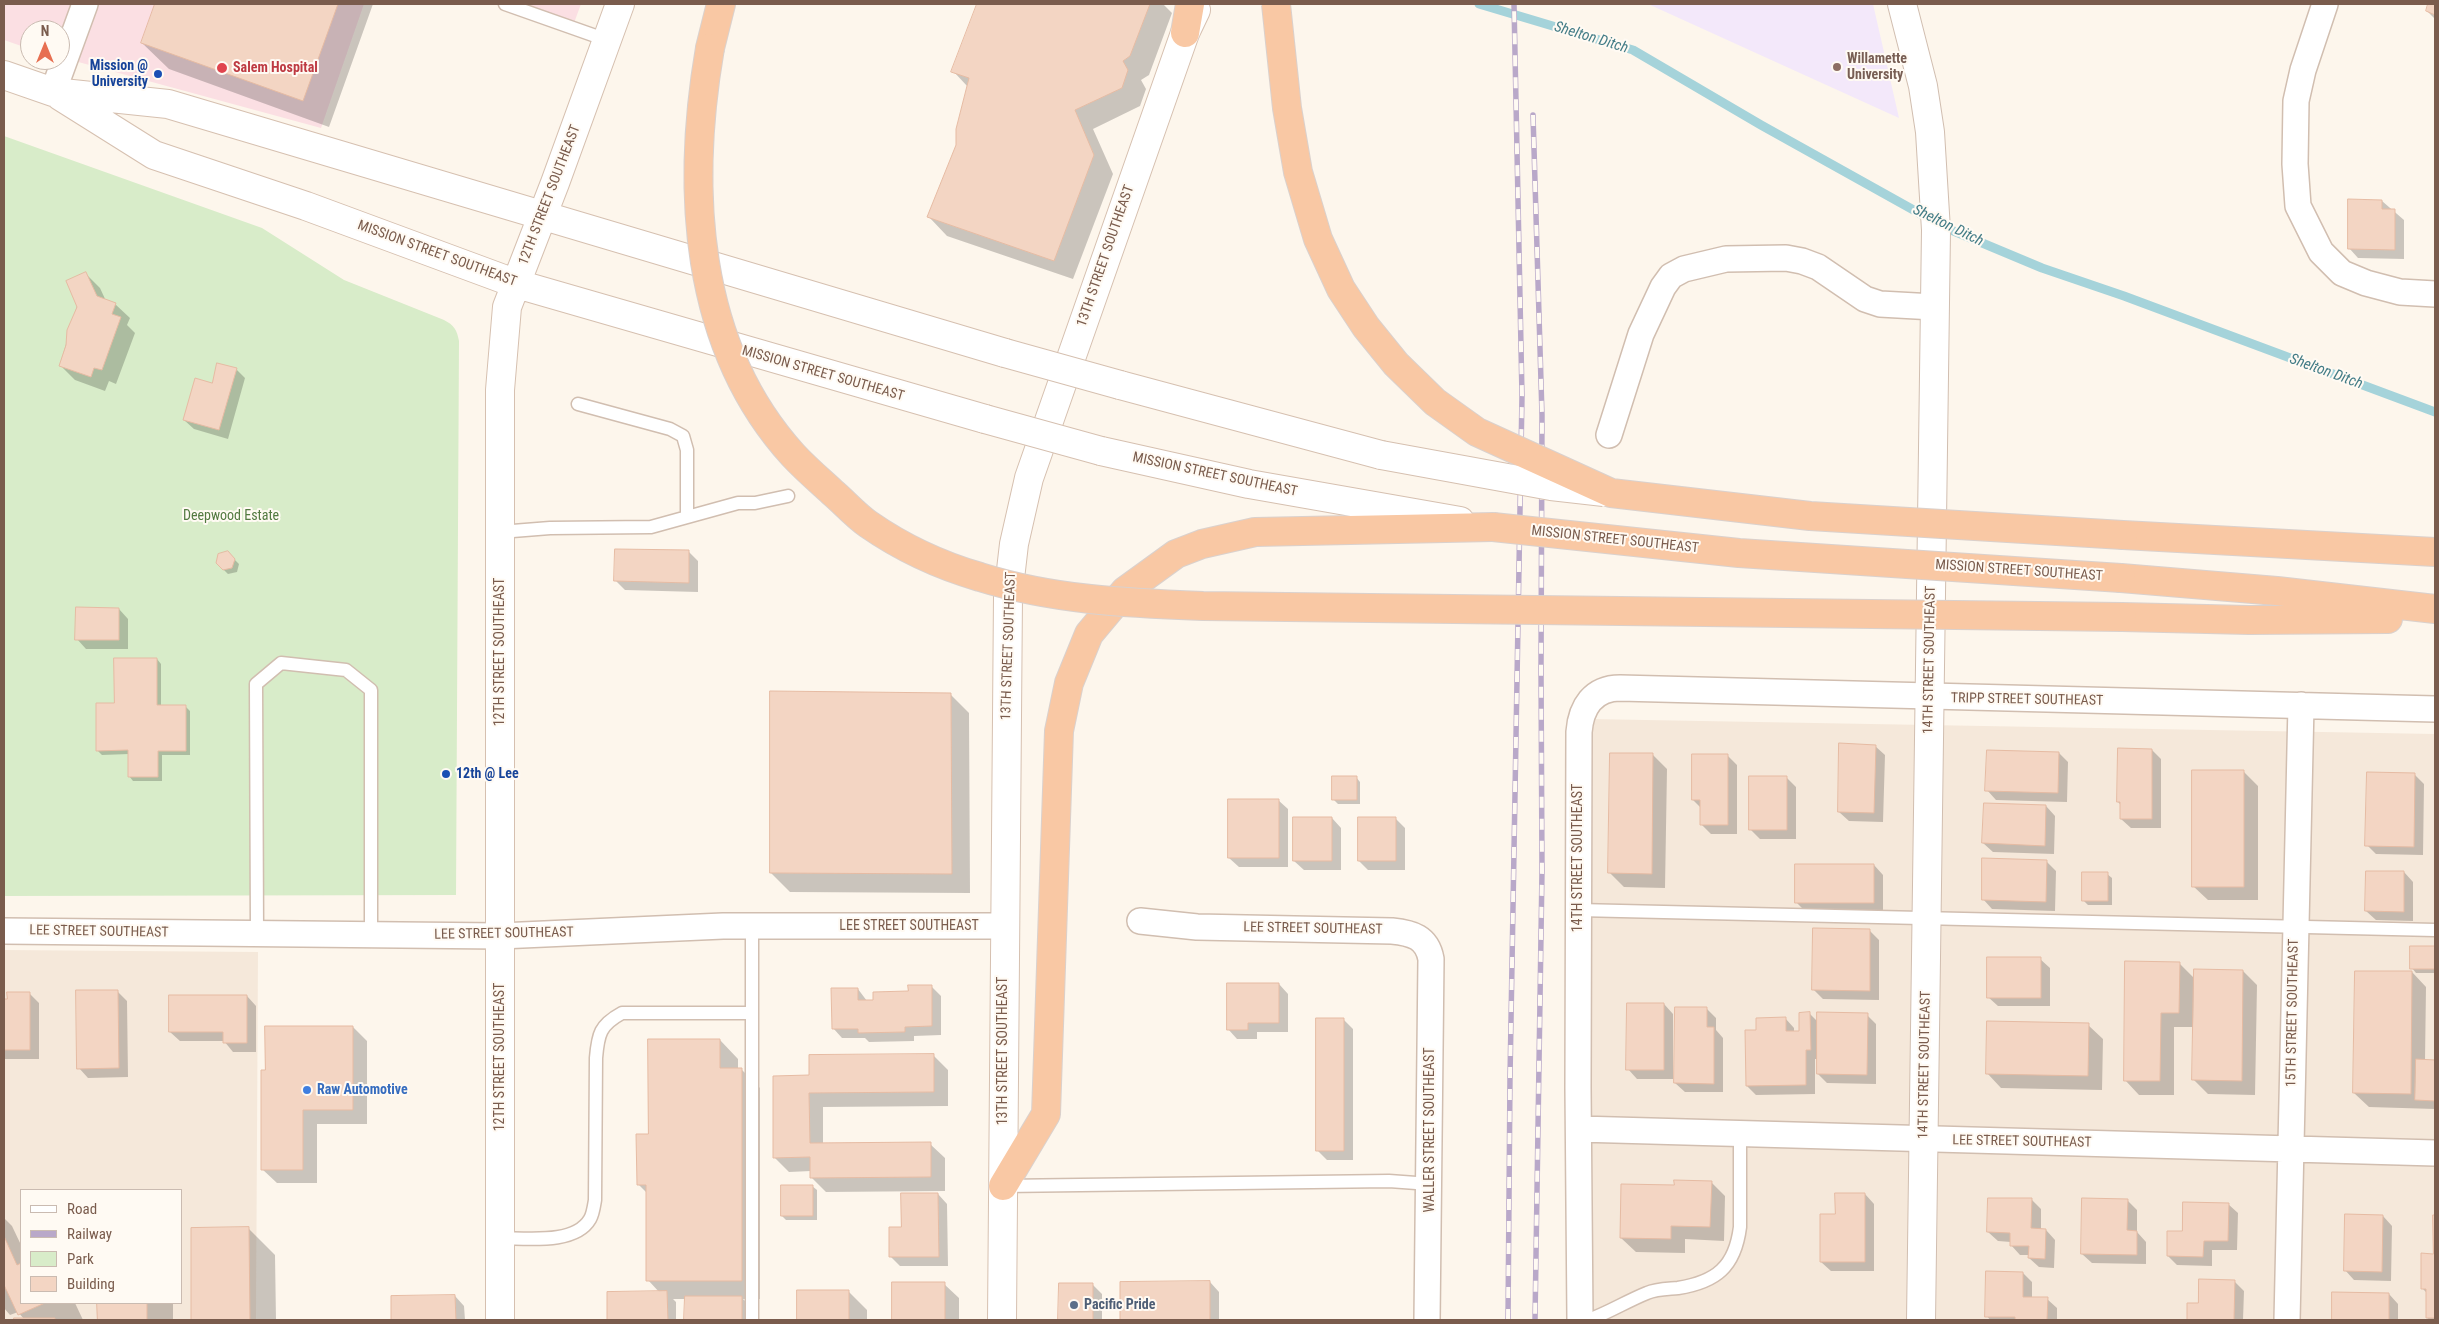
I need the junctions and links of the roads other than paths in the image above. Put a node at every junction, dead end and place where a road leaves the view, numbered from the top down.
1 (85, 4) edge
2 (505, 4) edge
3 (620, 4) edge
4 (721, 4) edge
5 (1190, 4) edge
6 (1199, 4) edge
7 (1276, 4) edge
8 (1902, 4) edge
9 (2325, 4) edge
10 (1185, 34) junction
11 (607, 40) junction
12 (4, 75) edge
13 (53, 92) junction
14 (542, 216) junction
15 (516, 284) junction
16 (2435, 294) edge
17 (1934, 297) junction
18 (578, 404) dead end
19 (1610, 435) dead end
20 (1611, 493) junction
21 (788, 496) dead end
22 (687, 517) junction
23 (1376, 518) junction
24 (500, 532) junction
25 (2435, 552) edge
26 (2435, 609) edge
27 (2435, 618) edge
28 (1591, 698) joint
29 (1930, 698) junction
30 (2300, 705) junction
31 (2435, 709) edge
32 (1578, 910) junction
33 (1927, 918) junction
34 (1140, 921) dead end
35 (2295, 925) junction
36 (752, 926) junction
37 (1004, 926) junction
38 (2435, 930) edge
39 (4, 931) edge
40 (257, 934) junction
41 (371, 935) junction
42 (500, 936) junction
43 (1425, 941) joint
44 (752, 1014) junction
45 (1579, 1129) junction
46 (1740, 1134) junction
47 (1924, 1140) junction
48 (2290, 1148) junction
49 (2435, 1152) edge
50 (1430, 1184) junction
51 (1003, 1186) junction
52 (500, 1238) junction
53 (500, 1320) edge
54 (752, 1320) edge
55 (1002, 1320) edge
56 (1427, 1320) edge
57 (1580, 1320) edge
58 (1588, 1320) edge
59 (1921, 1320) edge
60 (2288, 1320) edge

1 - 13 street
2 - 11 lane
3 - 11 main road, 12TH STREET SOUTHEAST
4 - 27 highway, bridge
5 - 10 highway
6 - 10 main road, 13TH STREET SOUTHEAST
7 - 20 highway, bridge
8 - 17 main road, 14TH STREET SOUTHEAST
9 - 16 street
10 - 37 main road, 13TH STREET SOUTHEAST
11 - 14 main road, 12TH STREET SOUTHEAST
12 - 13 main road, MISSION STREET SOUTHEAST
13 - 14 main road, MISSION STREET SOUTHEAST
13 - 15 main road, MISSION STREET SOUTHEAST
14 - 15 main road, 12TH STREET SOUTHEAST
14 - 20 main road, MISSION STREET SOUTHEAST, bridge
15 - 23 main road, MISSION STREET SOUTHEAST, bridge
15 - 24 main road, 12TH STREET SOUTHEAST
17 - 19 street
17 - 29 main road, 14TH STREET SOUTHEAST
18 - 22 lane
20 - 25 highway, MISSION STREET SOUTHEAST, bridge
21 - 22 lane
22 - 24 lane
23 - 26 highway, MISSION STREET SOUTHEAST, bridge
23 - 51 highway, MISSION STREET SOUTHEAST
24 - 42 main road, 12TH STREET SOUTHEAST
28 - 29 street, TRIPP STREET SOUTHEAST
28 - 32 street, 14TH STREET SOUTHEAST
29 - 30 street, TRIPP STREET SOUTHEAST
29 - 33 main road, 14TH STREET SOUTHEAST
30 - 31 street, TRIPP STREET SOUTHEAST
30 - 35 street, 15TH STREET SOUTHEAST
32 - 33 lane
32 - 45 street, 14TH STREET SOUTHEAST
33 - 35 lane
33 - 47 main road, 14TH STREET SOUTHEAST
34 - 43 street, LEE STREET SOUTHEAST
35 - 38 lane
35 - 48 street, 15TH STREET SOUTHEAST
36 - 37 street, LEE STREET SOUTHEAST
36 - 42 street, LEE STREET SOUTHEAST
36 - 44 lane
37 - 51 main road, 13TH STREET SOUTHEAST
39 - 40 street, LEE STREET SOUTHEAST
40 - 41 street, LEE STREET SOUTHEAST
40 - 41 lane
41 - 42 street, LEE STREET SOUTHEAST
42 - 52 main road, 12TH STREET SOUTHEAST
43 - 50 street, WALLER STREET SOUTHEAST
44 - 52 lane
44 - 54 lane
45 - 46 street, LEE STREET SOUTHEAST
45 - 57 street, 14TH STREET SOUTHEAST
46 - 47 street, LEE STREET SOUTHEAST
46 - 58 lane
47 - 48 street, LEE STREET SOUTHEAST
47 - 59 main road, 14TH STREET SOUTHEAST
48 - 49 street, LEE STREET SOUTHEAST
48 - 60 street, 15TH STREET SOUTHEAST
50 - 51 lane
50 - 56 street, WALLER STREET SOUTHEAST
51 - 55 main road, 13TH STREET SOUTHEAST
52 - 53 main road, 12TH STREET SOUTHEAST

